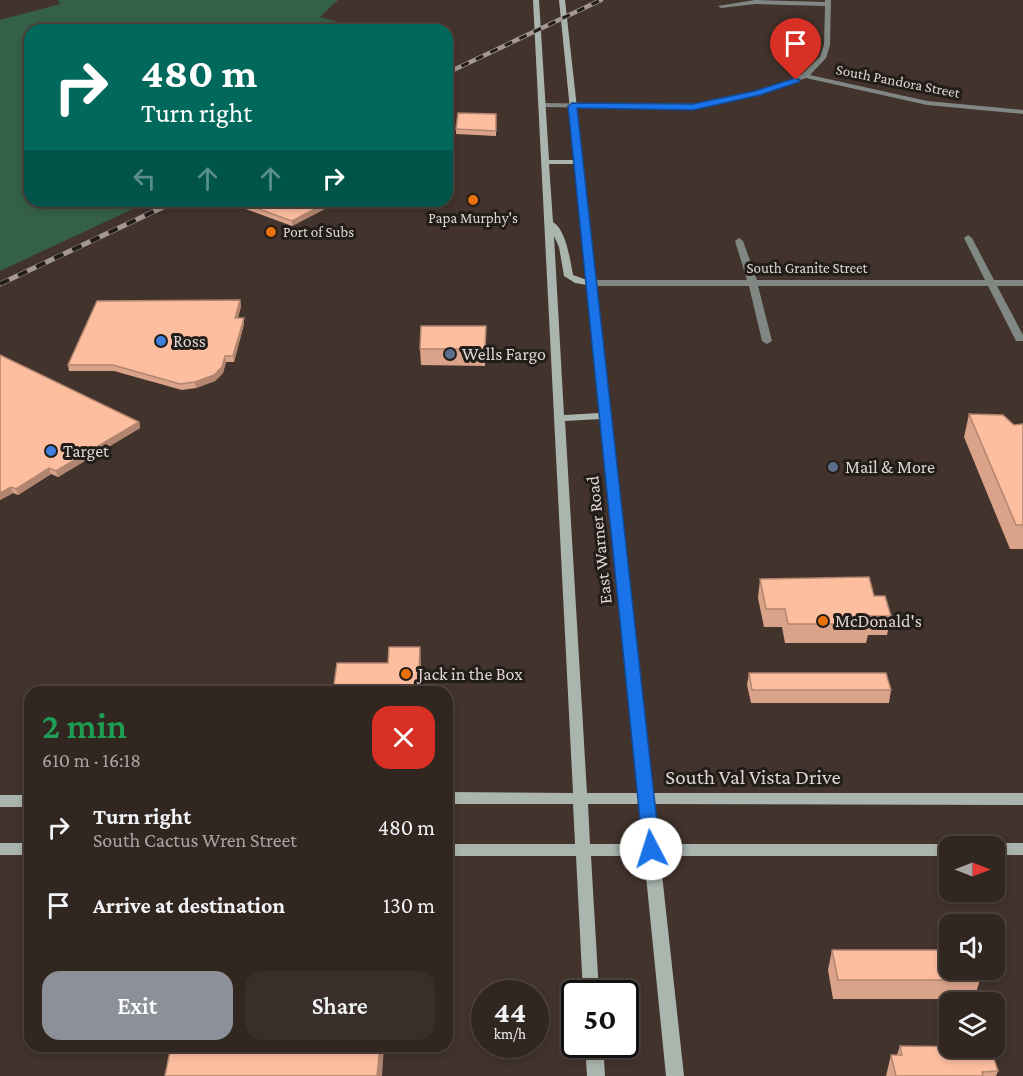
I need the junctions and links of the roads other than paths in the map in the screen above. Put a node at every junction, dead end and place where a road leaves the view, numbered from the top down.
1 (536, 0) edge
2 (562, 0) edge
3 (828, 2) edge
4 (721, 6) dead end
5 (805, 76) junction
6 (542, 105) junction
7 (572, 106) junction
8 (1023, 112) edge
9 (546, 162) junction
10 (578, 162) junction
11 (550, 220) junction
12 (968, 238) dead end
13 (739, 241) dead end
14 (590, 283) junction
15 (753, 283) junction
16 (1023, 283) edge
17 (991, 284) junction
18 (1020, 339) dead end
19 (767, 341) dead end
20 (605, 416) junction
21 (561, 418) junction
22 (579, 797) junction
23 (646, 797) junction
24 (453, 798) edge
25 (1023, 799) edge
26 (0, 801) edge
27 (24, 801) edge
28 (0, 849) edge
29 (24, 849) edge
30 (651, 849) junction
31 (1005, 849) edge
32 (1023, 849) edge
33 (453, 850) edge
34 (582, 850) junction
35 (939, 850) edge
36 (590, 980) edge
37 (595, 1058) edge
38 (596, 1076) edge
39 (675, 1076) edge

1 - 6 main road, East Warner Road
2 - 7 main road, East Warner Road
3 - 4 street
3 - 5 street
5 - 7 street
5 - 8 street, South Pandora Street
6 - 7 street
6 - 9 main road, East Warner Road
7 - 10 main road, East Warner Road
9 - 10 main road
9 - 11 main road, East Warner Road
10 - 14 main road, East Warner Road
11 - 14 main road
11 - 21 main road, East Warner Road
12 - 17 street
13 - 15 street
14 - 15 street, South Granite Street
14 - 20 main road, East Warner Road
15 - 17 street, South Granite Street
15 - 19 street
16 - 17 street, South Granite Street
17 - 18 street
20 - 21 main road
20 - 23 main road, East Warner Road
21 - 22 main road, East Warner Road
22 - 23 main road, South Val Vista Drive
22 - 24 main road, South Val Vista Drive
22 - 34 main road, East Warner Road
23 - 25 main road, South Val Vista Drive
23 - 30 main road, East Warner Road
26 - 27 main road
28 - 29 main road
30 - 34 main road
30 - 35 main road
30 - 39 main road, East Warner Road
31 - 32 main road
33 - 34 main road
34 - 36 main road, East Warner Road
37 - 38 main road

